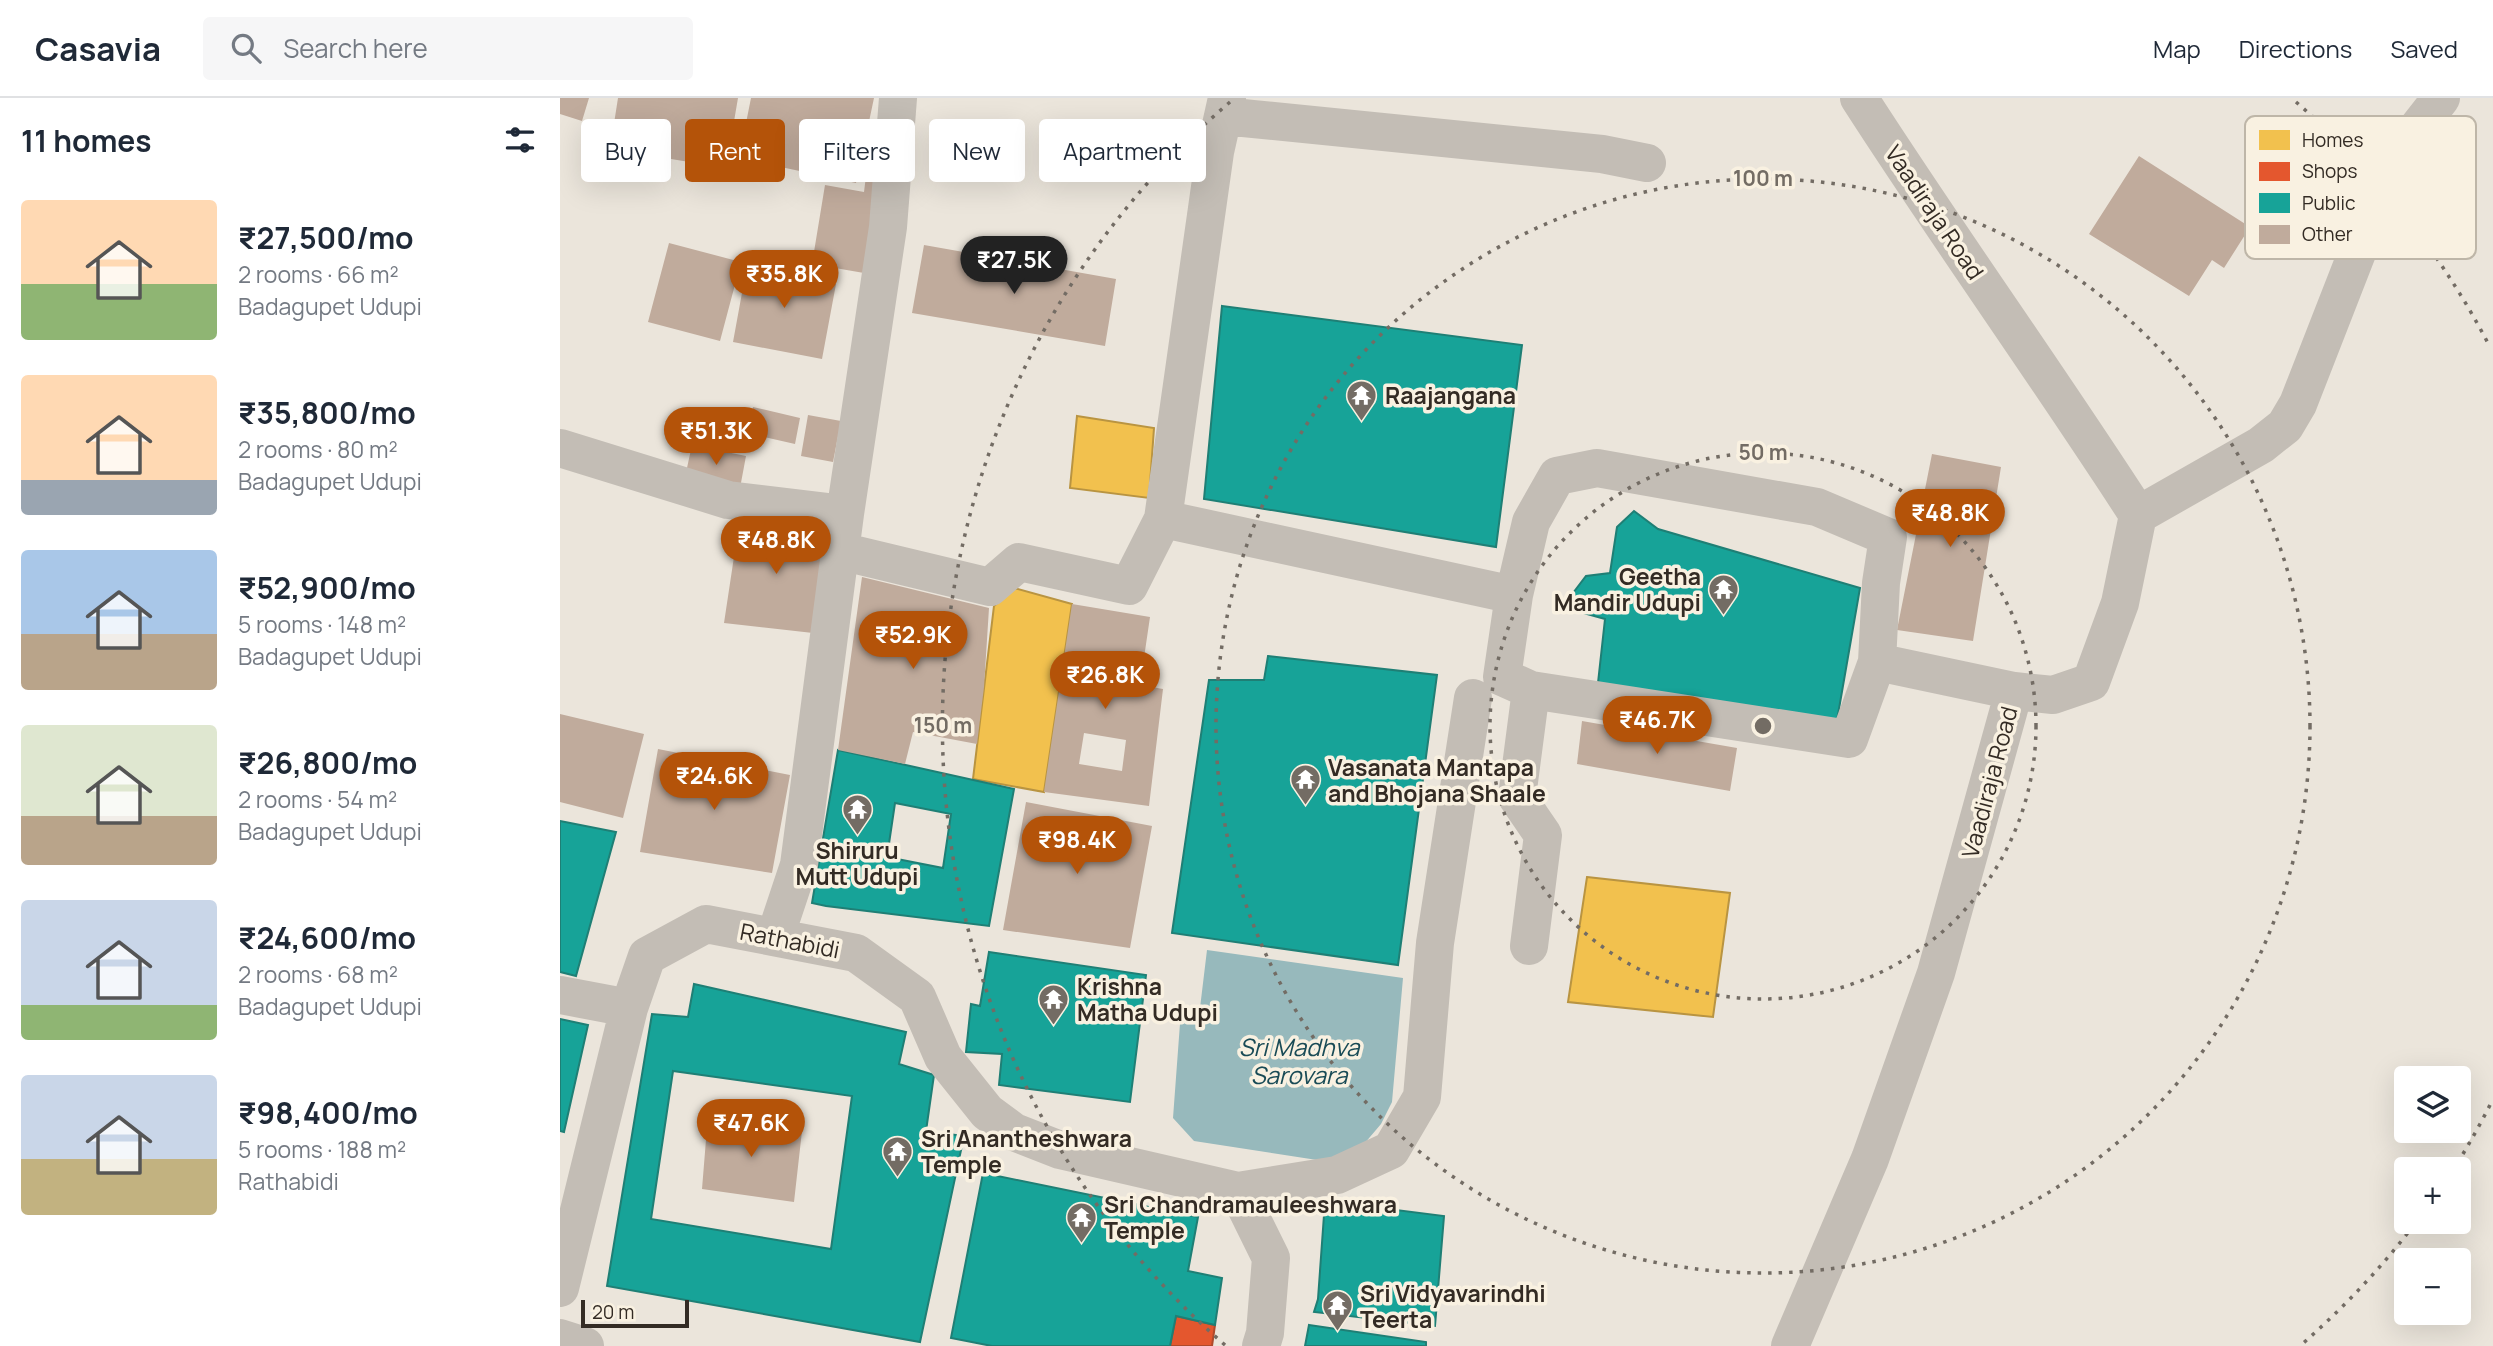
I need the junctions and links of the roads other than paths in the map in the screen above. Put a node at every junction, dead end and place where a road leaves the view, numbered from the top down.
1 (898, 98) edge
2 (1859, 98) edge
3 (2441, 98) edge
4 (1225, 107) edge
5 (2427, 116) edge
6 (1647, 163) dead end
7 (2355, 259) edge
8 (560, 448) edge
9 (845, 514) junction
10 (2137, 514) junction
11 (1163, 519) junction
12 (840, 551) junction
13 (1514, 595) junction
14 (1877, 662) junction
15 (1531, 690) junction
16 (2014, 691) junction
17 (1473, 698) dead end
18 (775, 937) junction
19 (1529, 946) dead end
20 (560, 995) edge
21 (629, 1008) junction
22 (1238, 1191) junction
23 (560, 1288) edge
24 (560, 1338) edge
25 (585, 1346) edge
26 (1261, 1346) edge
27 (1790, 1346) edge

1 - 9 street
2 - 10 street, Vaadiraja Road
3 - 5 street
4 - 6 street
4 - 11 street
7 - 10 street
8 - 9 street
9 - 12 street
10 - 16 street, Vaadiraja Road
11 - 12 street
11 - 13 street
12 - 18 street
13 - 14 street
13 - 15 street
14 - 15 street
14 - 16 street
15 - 19 street
16 - 27 street, Vaadiraja Road
17 - 22 street
18 - 21 street, Rathabidi
18 - 22 street, Rathabidi
20 - 21 street
21 - 23 street, Rathabidi
22 - 26 street
24 - 25 street

